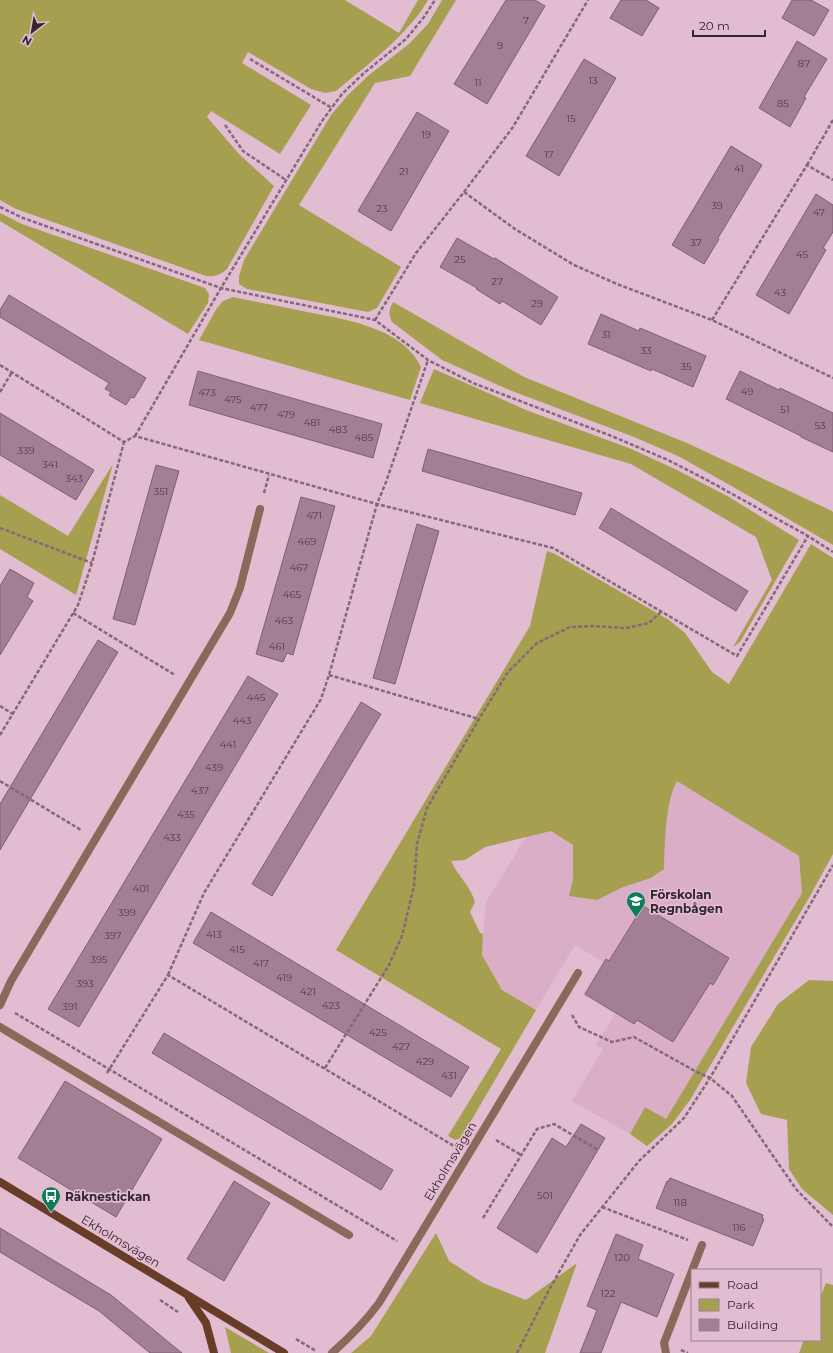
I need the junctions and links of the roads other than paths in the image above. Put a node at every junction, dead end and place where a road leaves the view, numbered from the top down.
1 (260, 509) dead end
2 (578, 973) dead end
3 (0, 1004) edge
4 (0, 1027) edge
5 (0, 1182) edge
6 (349, 1235) dead end
7 (702, 1245) road end
8 (693, 1269) edge
9 (691, 1273) edge
10 (188, 1296) junction
11 (214, 1353) edge
12 (284, 1353) edge
13 (332, 1353) edge
14 (666, 1353) edge

1 - 3 street
2 - 13 street, Ekholmsvägen
4 - 6 street
5 - 10 street, Ekholmsvägen
7 - 8 street
9 - 14 street
10 - 11 street, Ekholmsvägen
10 - 12 street, Ekholmsvägen

